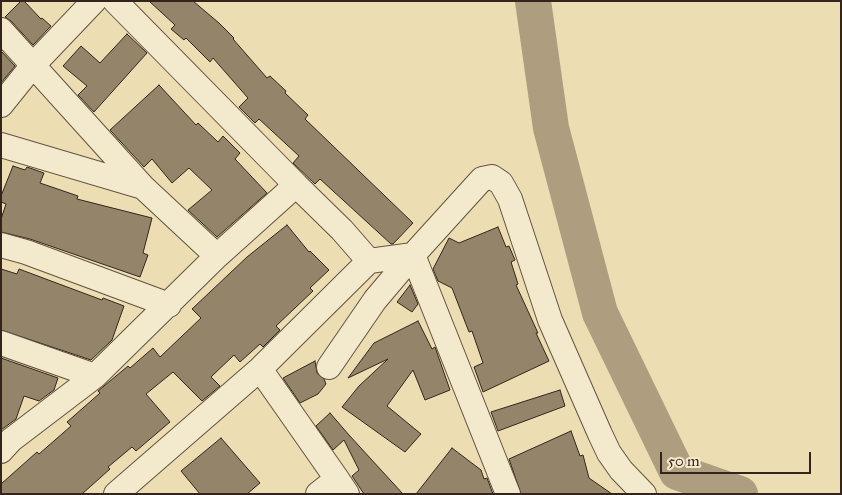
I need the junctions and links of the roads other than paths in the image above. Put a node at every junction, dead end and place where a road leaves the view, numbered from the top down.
1 (94, 1) edge
2 (115, 1) edge
3 (1, 30) edge
4 (34, 64) junction
5 (1, 105) edge
6 (1, 145) edge
7 (296, 185) junction
8 (143, 187) junction
9 (1, 245) edge
10 (413, 255) junction
11 (217, 256) junction
12 (370, 261) junction
13 (168, 305) junction
14 (1, 343) edge
15 (329, 367) dead end
16 (260, 369) junction
17 (95, 376) junction
18 (4, 443) edge
19 (342, 486) edge
20 (116, 494) edge
21 (318, 494) edge
22 (508, 494) edge
23 (644, 494) edge

1 - 4 street
2 - 7 street
3 - 4 street
4 - 5 street
4 - 8 street
6 - 8 street
7 - 11 street
7 - 12 street
8 - 11 street
9 - 13 street
10 - 12 street
10 - 15 street
10 - 22 street
10 - 23 street
11 - 13 street
12 - 16 street
13 - 17 street
14 - 17 street
16 - 19 street
16 - 20 street
17 - 18 street
19 - 21 street

